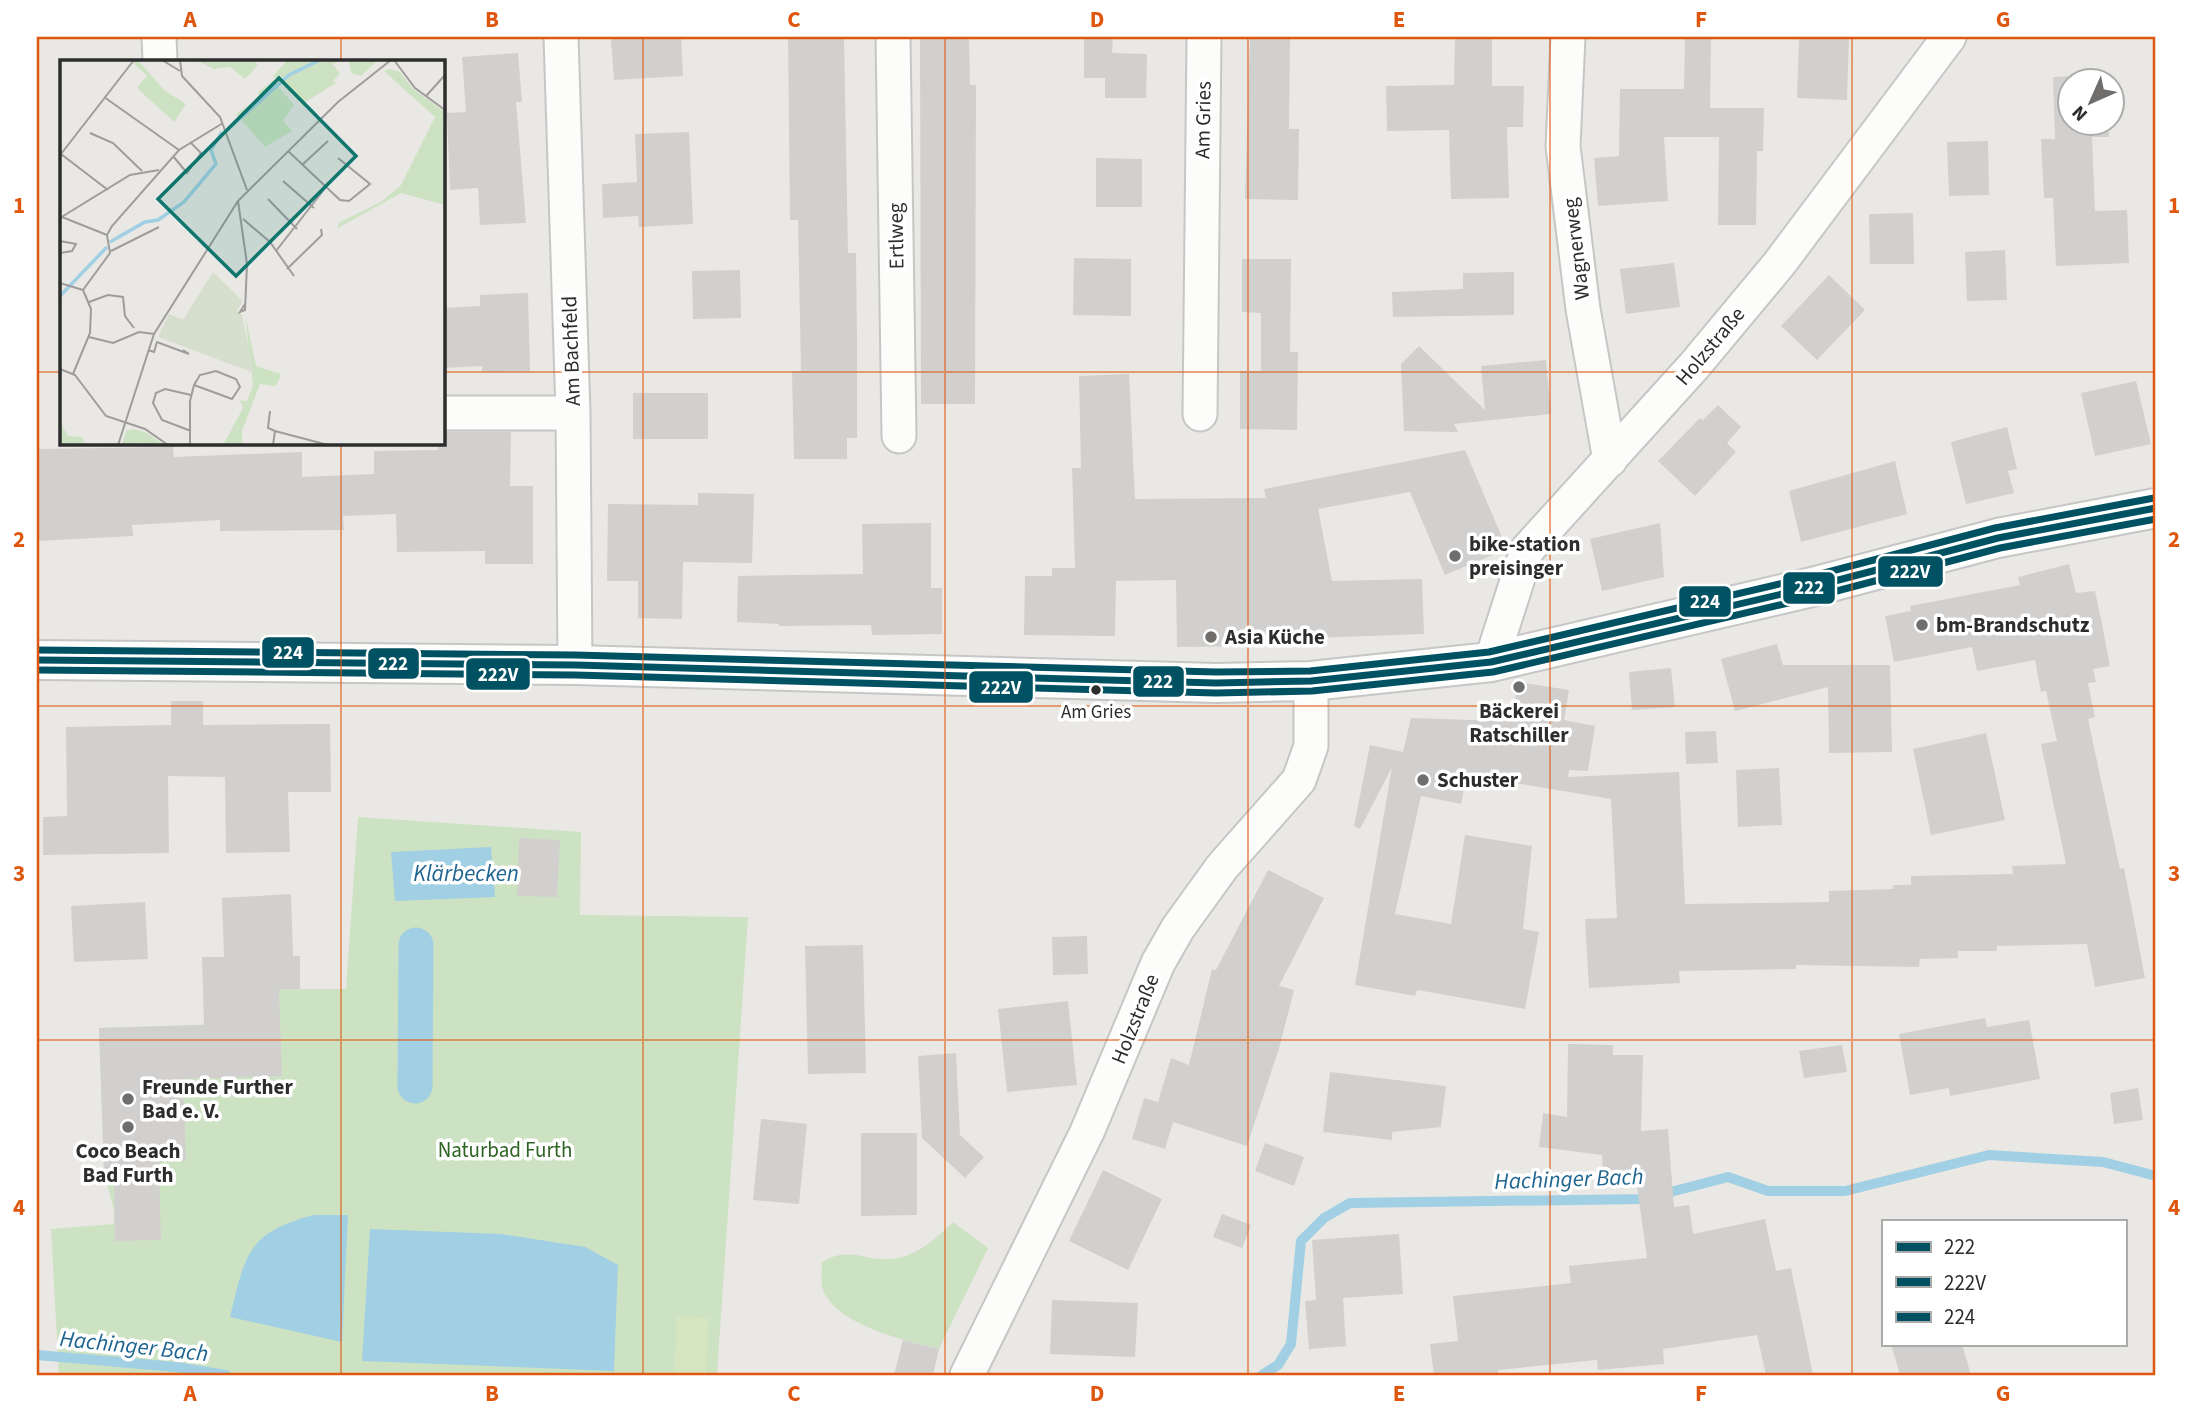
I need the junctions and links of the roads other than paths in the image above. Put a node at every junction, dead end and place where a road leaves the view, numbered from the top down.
1 (159, 37) edge
2 (561, 37) edge
3 (893, 37) edge
4 (1203, 37) edge
5 (1568, 37) edge
6 (1949, 37) edge
7 (160, 60) edge
8 (444, 413) edge
9 (573, 413) junction
10 (1200, 414) dead end
11 (899, 436) dead end
12 (1610, 460) junction
13 (2156, 508) edge
14 (37, 660) edge
15 (1491, 662) junction
16 (575, 665) junction
17 (1311, 681) junction
18 (967, 1375) edge

1 - 7 street
2 - 9 street, Am Bachfeld
3 - 11 street, Ertlweg
4 - 10 street, Am Gries
5 - 12 street, Wagnerweg
6 - 12 street, Holzstraße
8 - 9 street
9 - 16 street, Am Bachfeld
12 - 15 street, Holzstraße
13 - 15 main road
14 - 16 main road
15 - 17 main road
16 - 17 main road
17 - 18 street, Holzstraße

